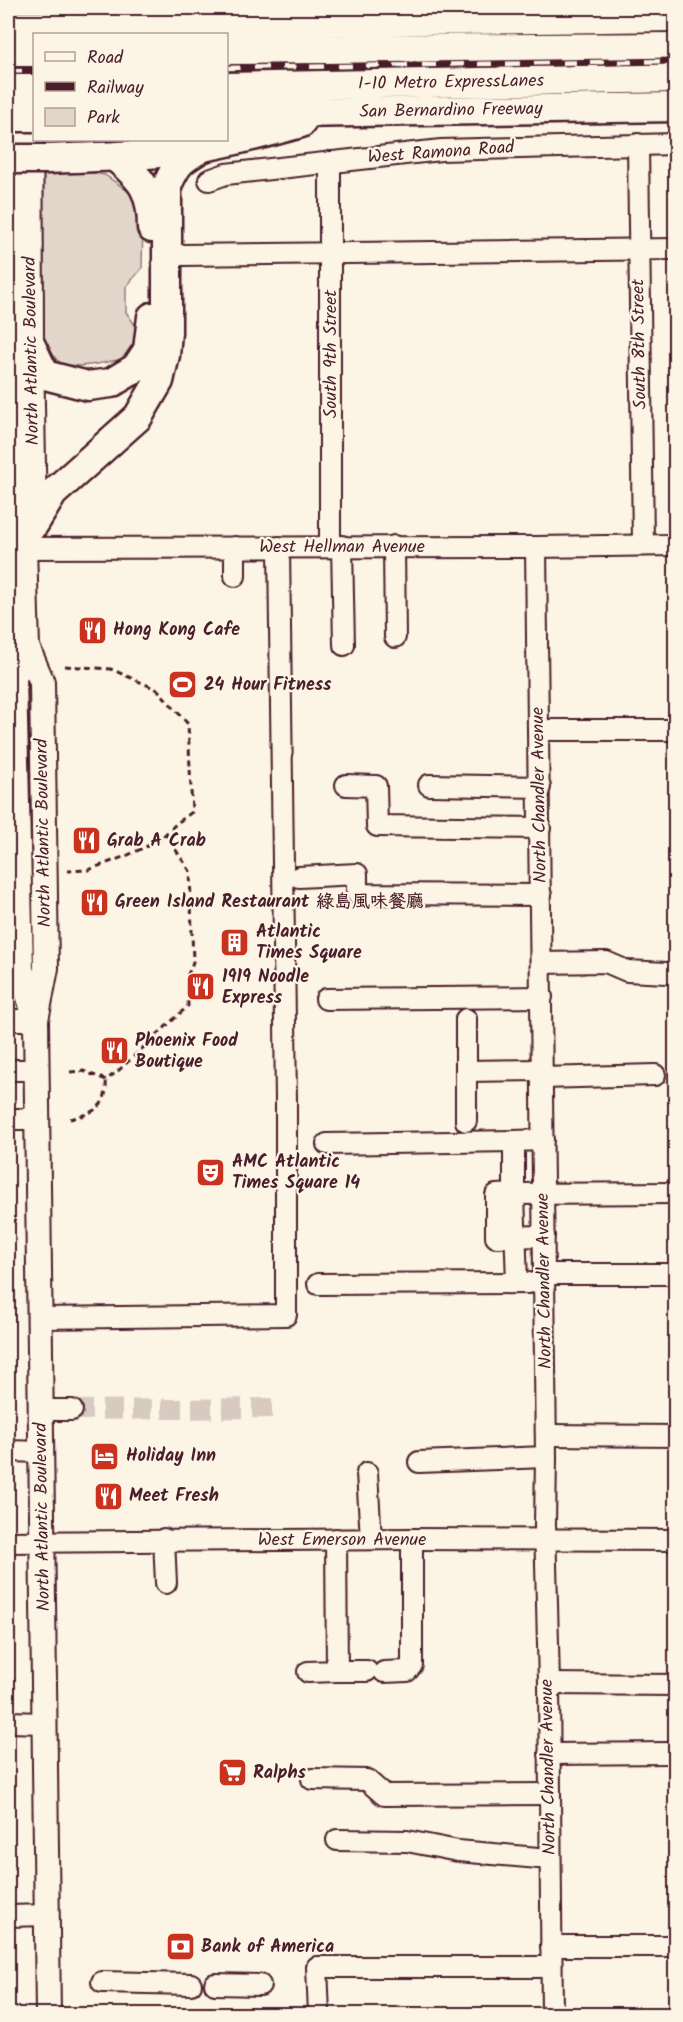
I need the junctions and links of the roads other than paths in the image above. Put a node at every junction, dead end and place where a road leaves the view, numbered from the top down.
1 (384, 8) edge
2 (37, 17) edge
3 (675, 17) edge
4 (472, 21) junction
5 (8, 26) edge
6 (37, 33) edge
7 (675, 47) edge
8 (228, 50) edge
9 (8, 52) edge
10 (33, 52) edge
11 (675, 78) edge
12 (228, 87) edge
13 (8, 89) edge
14 (33, 89) edge
15 (675, 107) edge
16 (8, 111) edge
17 (335, 113) junction
18 (228, 114) edge
19 (8, 117) edge
20 (33, 117) edge
21 (35, 141) edge
22 (638, 144) junction
23 (675, 144) edge
24 (203, 147) junction
25 (115, 157) junction
26 (8, 159) edge
27 (330, 162) junction
28 (209, 180) dead end
29 (639, 249) junction
30 (675, 249) edge
31 (331, 252) junction
32 (182, 255) dead end
33 (8, 265) edge
34 (31, 346) junction
35 (8, 454) edge
36 (22, 540) edge
37 (675, 544) edge
38 (643, 545) junction
39 (336, 546) junction
40 (394, 546) junction
41 (235, 547) junction
42 (279, 547) junction
43 (536, 547) junction
44 (235, 576) dead end
45 (395, 637) dead end
46 (344, 645) dead end
47 (27, 647) junction
48 (11, 704) edge
49 (539, 730) junction
50 (675, 730) edge
51 (346, 785) dead end
52 (429, 785) dead end
53 (540, 787) junction
54 (540, 828) junction
55 (13, 861) edge
56 (298, 877) dead end
57 (541, 895) junction
58 (541, 963) junction
59 (667, 973) dead end
60 (542, 998) junction
61 (326, 999) dead end
62 (466, 1018) dead end
63 (8, 1020) edge
64 (36, 1020) junction
65 (8, 1070) edge
66 (37, 1070) junction
67 (466, 1071) junction
68 (542, 1074) junction
69 (655, 1075) dead end
70 (8, 1119) edge
71 (38, 1119) junction
72 (466, 1121) dead end
73 (543, 1140) junction
74 (514, 1141) junction
75 (327, 1144) dead end
76 (675, 1193) edge
77 (514, 1194) junction
78 (544, 1194) junction
79 (516, 1236) junction
80 (544, 1236) junction
81 (675, 1274) edge
82 (544, 1279) junction
83 (517, 1283) junction
84 (318, 1284) dead end
85 (40, 1318) junction
86 (41, 1410) junction
87 (72, 1410) tunnel mouth
88 (546, 1435) junction
89 (675, 1436) edge
90 (8, 1451) edge
91 (42, 1452) junction
92 (546, 1457) junction
93 (419, 1462) dead end
94 (367, 1473) dead end
95 (164, 1539) junction
96 (336, 1539) junction
97 (371, 1539) junction
98 (412, 1539) junction
99 (545, 1539) junction
100 (675, 1540) edge
101 (43, 1541) junction
102 (8, 1542) edge
103 (166, 1583) dead end
104 (337, 1671) junction
105 (308, 1672) dead end
106 (549, 1684) junction
107 (675, 1685) edge
108 (8, 1722) edge
109 (45, 1723) junction
110 (671, 1753) dead end
111 (549, 1754) junction
112 (312, 1779) dead end
113 (550, 1794) junction
114 (337, 1840) dead end
115 (550, 1859) junction
116 (47, 1915) junction
117 (8, 1916) edge
118 (551, 1946) junction
119 (675, 1946) edge
120 (551, 1967) junction
121 (102, 1982) dead end
122 (191, 1984) dead end
123 (215, 1984) dead end
124 (260, 1985) dead end
125 (48, 2014) edge
126 (319, 2014) edge
127 (552, 2014) edge

1 - 4 highway
2 - 4 highway
2 - 5 highway, bridge
2 - 6 main road, North Atlantic Boulevard
3 - 4 highway
7 - 8 highway, I-10 Metro ExpressLanes
9 - 10 highway, bridge
11 - 12 highway, I-10 Metro ExpressLanes
13 - 14 highway, bridge
15 - 17 highway, San Bernardino Freeway
16 - 33 main road, North Atlantic Boulevard
17 - 18 highway, San Bernardino Freeway
17 - 24 highway
19 - 20 highway, bridge
21 - 34 main road, North Atlantic Boulevard
22 - 23 street, West Ramona Road
22 - 27 street, West Ramona Road
22 - 29 street, South 8th Street
24 - 25 highway
24 - 36 highway
25 - 26 highway, bridge
25 - 34 highway
27 - 28 street, West Ramona Road
27 - 31 street, South 9th Street
29 - 30 street
29 - 31 street
29 - 38 street, South 8th Street
31 - 32 street
31 - 39 street, South 9th Street
33 - 35 main road, North Atlantic Boulevard
34 - 36 main road, North Atlantic Boulevard
35 - 36 main road, North Atlantic Boulevard
36 - 41 street, West Hellman Avenue
36 - 47 main road, North Atlantic Boulevard
37 - 38 street, West Hellman Avenue
38 - 43 street, West Hellman Avenue
39 - 40 street, West Hellman Avenue
39 - 42 street, West Hellman Avenue
39 - 46 street, South 9th Street
40 - 43 street, West Hellman Avenue
40 - 45 street
41 - 42 street, West Hellman Avenue
41 - 44 street
42 - 85 street
43 - 49 street, North Chandler Avenue
47 - 48 main road, North Atlantic Boulevard
47 - 64 main road, North Atlantic Boulevard
48 - 55 main road, North Atlantic Boulevard
49 - 50 street
49 - 53 street, North Chandler Avenue
51 - 54 street
52 - 53 street
53 - 54 street, North Chandler Avenue
54 - 57 street, North Chandler Avenue
55 - 64 main road, North Atlantic Boulevard
56 - 57 street
57 - 58 street, North Chandler Avenue
58 - 59 street
58 - 60 street, North Chandler Avenue
60 - 61 street
60 - 68 street, North Chandler Avenue
62 - 67 street
63 - 64 street
64 - 66 main road, North Atlantic Boulevard
65 - 66 street
66 - 71 main road, North Atlantic Boulevard
67 - 68 street
67 - 72 street
68 - 69 street
68 - 73 street, North Chandler Avenue
70 - 71 street
71 - 85 main road, North Atlantic Boulevard
73 - 74 street
73 - 78 street, North Chandler Avenue
74 - 75 street
74 - 77 street
76 - 78 street
77 - 78 street
77 - 79 street
78 - 80 street, North Chandler Avenue
79 - 80 street
79 - 83 street
80 - 82 street, North Chandler Avenue
81 - 82 street
82 - 83 street
82 - 88 street, North Chandler Avenue
83 - 84 street
85 - 86 main road, North Atlantic Boulevard
86 - 87 street
86 - 91 main road, North Atlantic Boulevard
88 - 89 street
88 - 92 street, North Chandler Avenue
90 - 91 street
91 - 101 main road, North Atlantic Boulevard
92 - 93 street
92 - 99 street, North Chandler Avenue
94 - 97 street
95 - 96 street, West Emerson Avenue
95 - 101 street, West Emerson Avenue
95 - 103 street
96 - 97 street, West Emerson Avenue
96 - 104 street
97 - 98 street, West Emerson Avenue
98 - 99 street, West Emerson Avenue
98 - 104 street
99 - 100 street, West Emerson Avenue
99 - 106 street, North Chandler Avenue
101 - 102 street, West Emerson Avenue
101 - 109 main road, North Atlantic Boulevard
104 - 105 street
106 - 107 street
106 - 111 street, North Chandler Avenue
108 - 109 street
109 - 116 main road, North Atlantic Boulevard
110 - 111 street
111 - 113 street, North Chandler Avenue
112 - 113 street
113 - 115 street, North Chandler Avenue
114 - 115 street
115 - 118 street, North Chandler Avenue
116 - 117 street
116 - 125 main road, North Atlantic Boulevard
118 - 119 street
118 - 120 street, North Chandler Avenue
120 - 126 street
120 - 127 street, North Chandler Avenue
121 - 122 street
123 - 124 street

